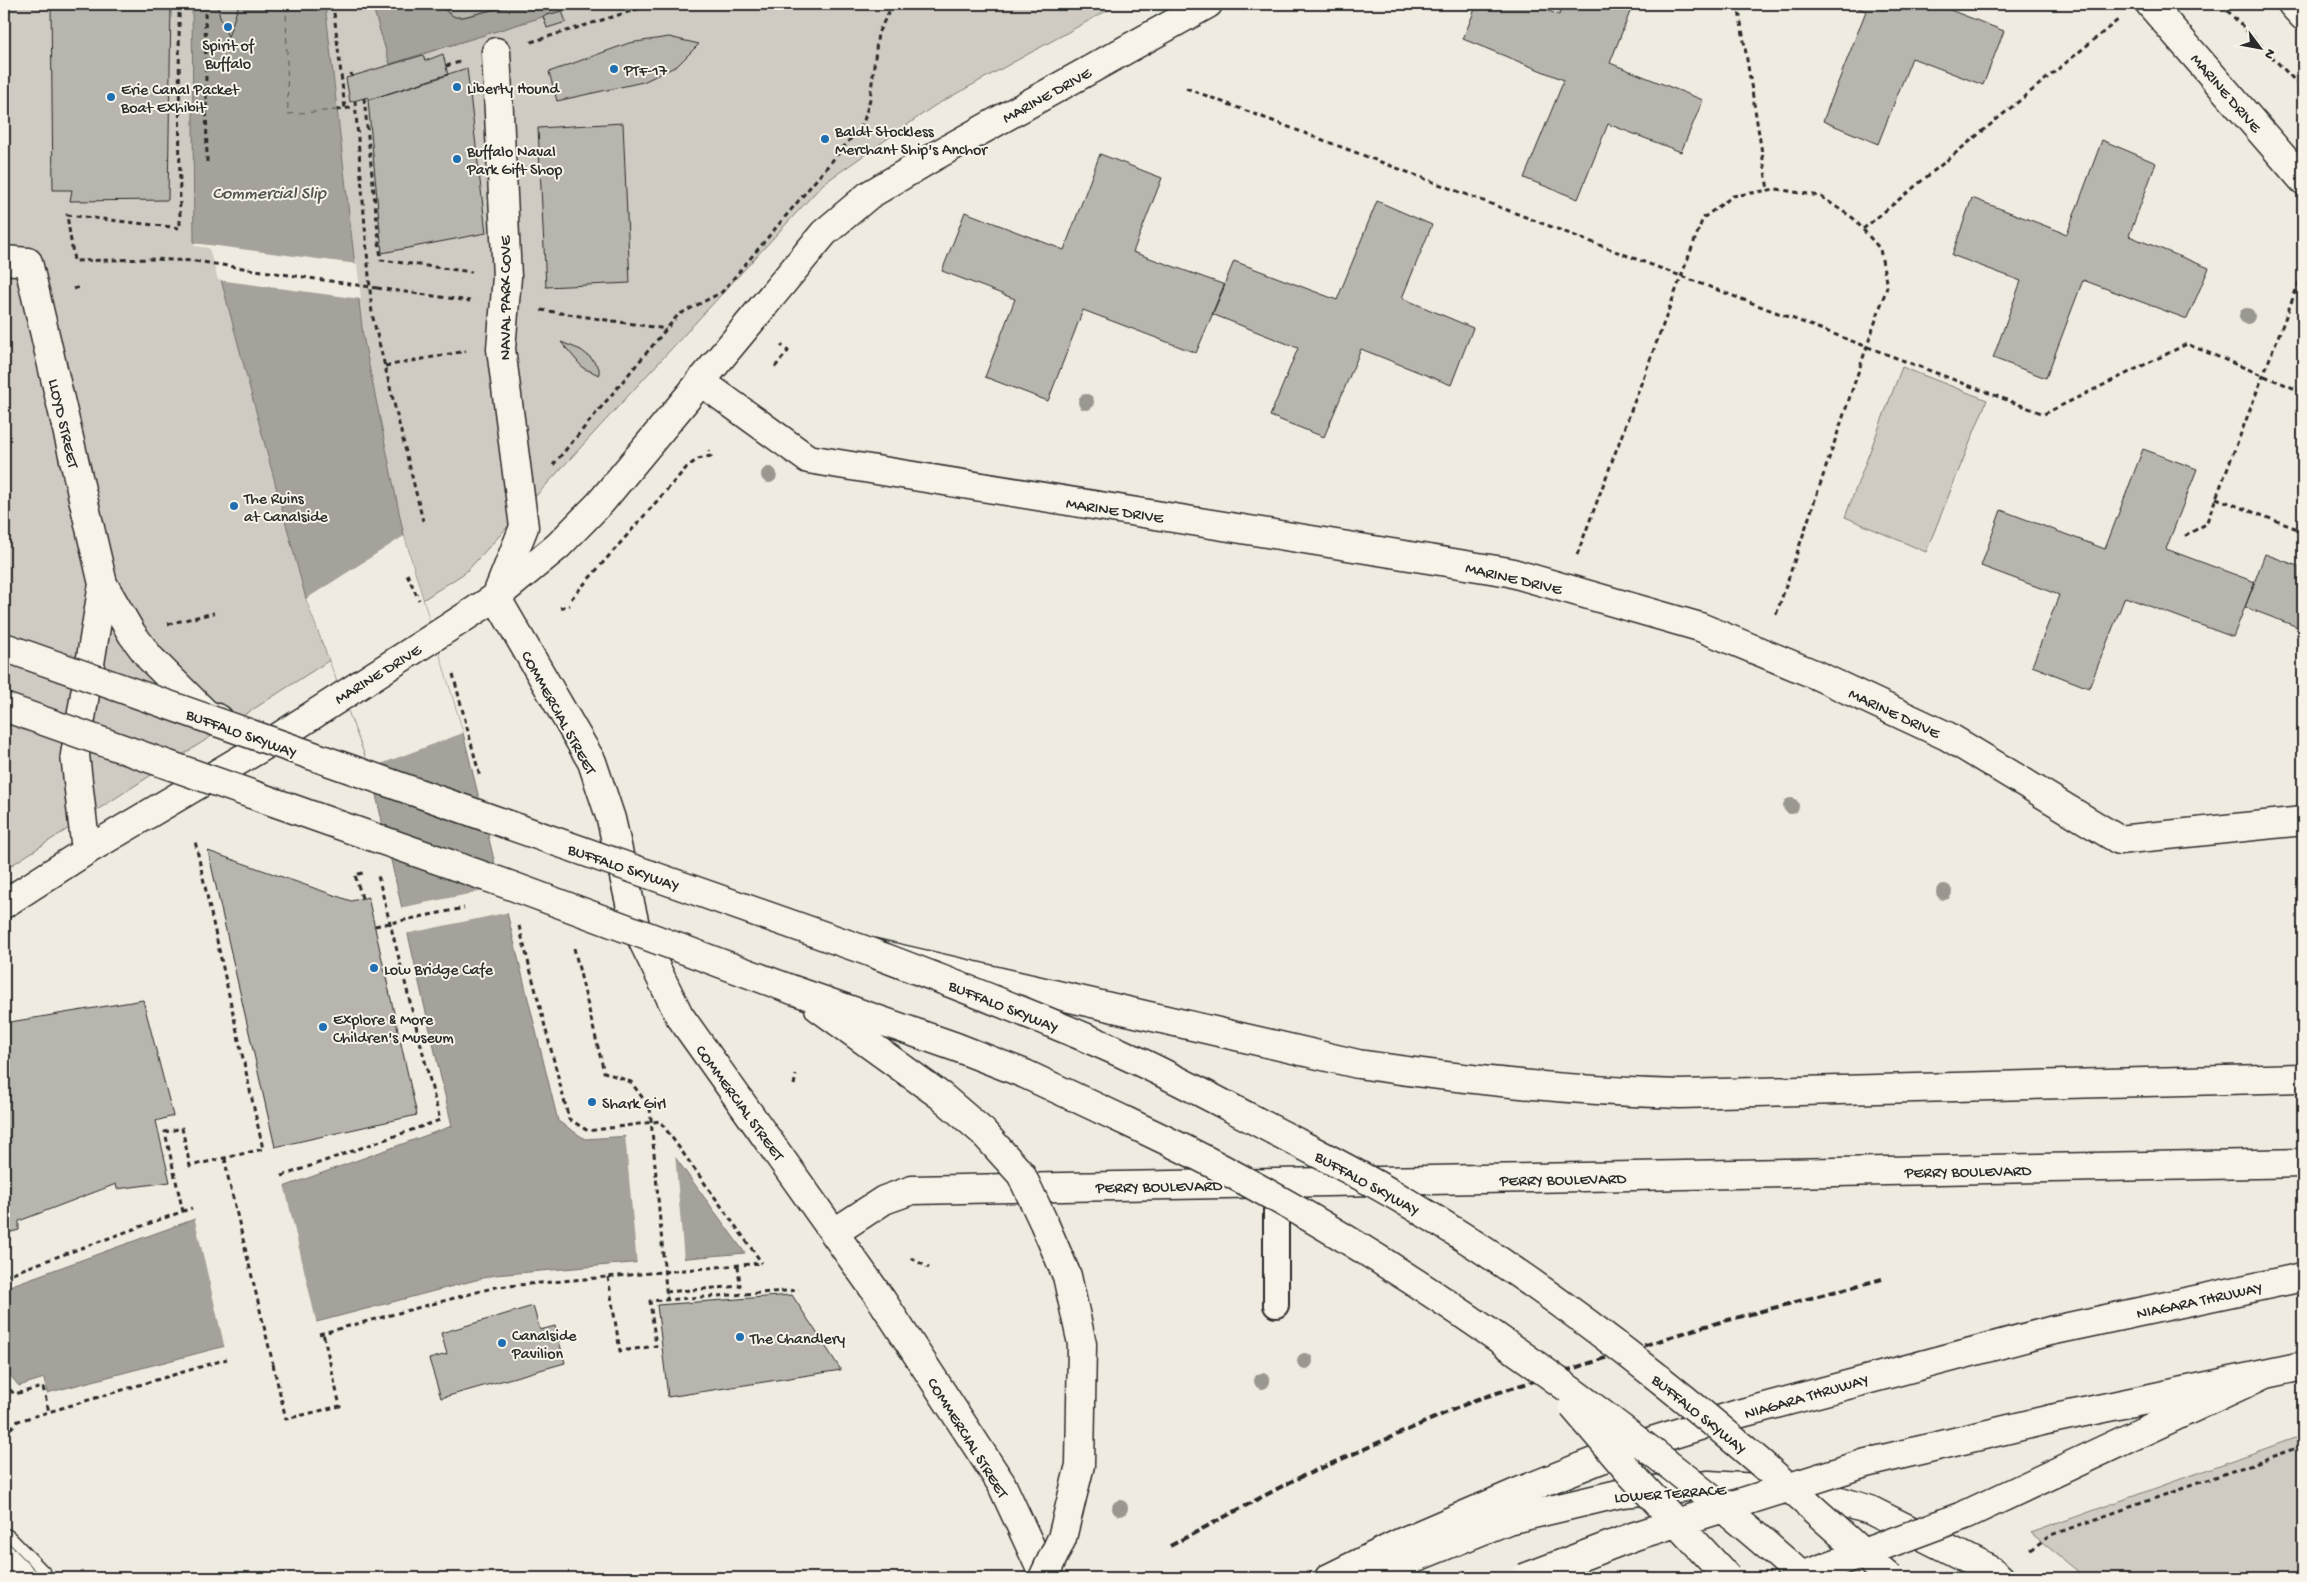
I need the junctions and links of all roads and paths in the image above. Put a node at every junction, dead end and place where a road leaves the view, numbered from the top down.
1 (179, 4) edge
2 (205, 4) edge
3 (333, 4) edge
4 (654, 4) edge
5 (893, 4) edge
6 (1208, 4) edge
7 (1738, 4) edge
8 (2150, 4) edge
9 (2221, 4) edge
10 (2292, 4) edge
11 (2124, 15) dead end
12 (2303, 16) edge
13 (496, 52) junction
14 (446, 66) dead end
15 (1186, 88) dead end
16 (2303, 89) edge
17 (364, 98) dead end
18 (354, 101) dead end
19 (355, 107) junction
20 (345, 109) junction
21 (336, 110) dead end
22 (207, 164) dead end
23 (2303, 180) edge
24 (1768, 190) junction
25 (1863, 229) junction
26 (16, 261) edge
27 (2303, 272) edge
28 (1682, 275) junction
29 (507, 277) junction
30 (80, 287) dead end
31 (377, 288) dead end
32 (73, 289) dead end
33 (781, 345) dead end
34 (1868, 346) junction
35 (456, 352) dead end
36 (385, 366) junction
37 (774, 367) dead end
38 (2264, 376) junction
39 (700, 381) junction
40 (2303, 392) edge
41 (709, 450) dead end
42 (2216, 498) junction
43 (521, 504) junction
44 (423, 521) dead end
45 (2303, 532) edge
46 (2185, 536) dead end
47 (408, 574) dead end
48 (103, 584) junction
49 (573, 587) dead end
50 (1564, 588) junction
51 (577, 592) junction
52 (496, 597) junction
53 (572, 599) dead end
54 (419, 600) dead end
55 (570, 605) dead end
56 (560, 608) dead end
57 (214, 613) dead end
58 (161, 626) dead end
59 (4, 647) edge
60 (1763, 653) junction
61 (453, 674) dead end
62 (4, 707) edge
63 (274, 740) junction
64 (483, 786) dead end
65 (2303, 821) edge
66 (195, 841) dead end
67 (86, 851) junction
68 (369, 872) dead end
69 (379, 880) dead end
70 (362, 898) dead end
71 (4, 904) edge
72 (517, 919) dead end
73 (574, 946) dead end
74 (870, 952) junction
75 (793, 990) junction
76 (796, 1075) dead end
77 (2303, 1078) edge
78 (794, 1085) dead end
79 (225, 1158) junction
80 (2303, 1163) edge
81 (282, 1176) dead end
82 (1276, 1183) junction
83 (192, 1208) dead end
84 (183, 1212) junction
85 (835, 1232) junction
86 (911, 1258) dead end
87 (738, 1265) junction
88 (929, 1268) dead end
89 (4, 1276) edge
90 (608, 1277) junction
91 (2303, 1277) edge
92 (799, 1290) dead end
93 (666, 1292) junction
94 (667, 1300) junction
95 (1276, 1305) dead end
96 (1524, 1354) junction
97 (228, 1359) dead end
98 (2303, 1366) edge
99 (2263, 1374) junction
100 (4, 1383) edge
101 (49, 1412) junction
102 (4, 1435) edge
103 (2303, 1446) edge
104 (4, 1543) edge
105 (2030, 1550) dead end
106 (38, 1578) edge
107 (1044, 1578) edge
108 (1329, 1578) edge
109 (1365, 1578) edge
110 (1524, 1578) edge
111 (1728, 1578) edge
112 (1796, 1578) edge
113 (1804, 1578) edge
114 (1890, 1578) edge
115 (2000, 1578) edge

1 - 31 path, bridge
2 - 22 path
3 - 20 path
4 - 13 path
5 - 43 path
6 - 39 main road, MARINE DRIVE
7 - 24 path
8 - 23 main road, MARINE DRIVE
9 - 16 path
10 - 12 main road
11 - 25 path
13 - 14 path
13 - 29 main road, NAVAL PARK COVE
15 - 28 path
17 - 29 path
18 - 19 path
19 - 20 path
19 - 36 path
20 - 21 path
24 - 25 path
24 - 28 path
25 - 34 path
26 - 48 main road, LLOYD STREET
27 - 38 path
28 - 34 path
28 - 50 path
29 - 43 main road, NAVAL PARK COVE
30 - 32 path
33 - 37 path
34 - 38 path
34 - 60 path
35 - 36 path
36 - 44 path
38 - 40 path
38 - 42 path
39 - 50 main road, MARINE DRIVE
39 - 52 main road, MARINE DRIVE
41 - 51 path
42 - 45 path
42 - 46 path
43 - 52 main road, NAVAL PARK COVE
47 - 54 path
48 - 63 main road, LLOYD STREET
48 - 67 main road, LLOYD STREET
49 - 51 path
50 - 60 main road, MARINE DRIVE
51 - 53 path
52 - 63 main road, MARINE DRIVE
52 - 85 main road, COMMERCIAL STREET
55 - 56 path
57 - 58 path
59 - 74 main road, BUFFALO SKYWAY, bridge
60 - 65 main road, MARINE DRIVE
61 - 64 path
62 - 75 main road, bridge
63 - 67 main road, MARINE DRIVE
66 - 79 path
67 - 71 main road, MARINE DRIVE
68 - 70 path
69 - 81 path
72 - 87 path
73 - 93 path, bridge
74 - 77 main road, bridge
74 - 114 main road, BUFFALO SKYWAY, bridge
75 - 96 main road, bridge
75 - 107 main road, bridge
76 - 78 path
79 - 84 path
79 - 90 path, bridge
80 - 82 main road, PERRY BOULEVARD
82 - 85 main road, PERRY BOULEVARD
82 - 95 lane
83 - 84 path
84 - 89 path
85 - 107 main road, COMMERCIAL STREET
86 - 88 path
87 - 90 path
87 - 93 path
90 - 94 path
91 - 108 main road, NIAGARA THRUWAY, bridge
92 - 94 path
93 - 94 path, bridge
96 - 111 main road, bridge
96 - 113 main road, bridge
97 - 101 path
98 - 99 main road
99 - 110 main road, bridge
99 - 112 main road, bridge
100 - 101 path
101 - 102 path
103 - 105 path
104 - 106 main road
109 - 115 main road, LOWER TERRACE

